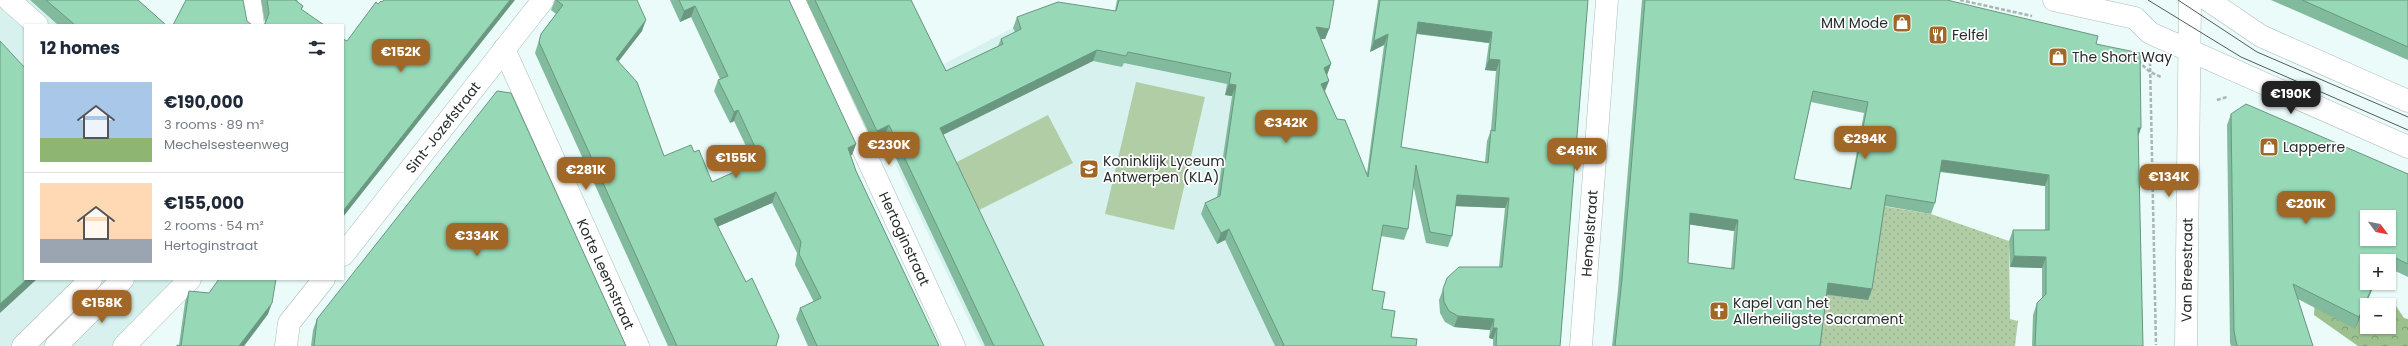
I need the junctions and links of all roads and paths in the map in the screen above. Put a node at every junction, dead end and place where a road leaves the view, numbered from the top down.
1 (9, 0) edge
2 (250, 0) edge
3 (543, 0) edge
4 (794, 0) edge
5 (1607, 0) edge
6 (2054, 0) edge
7 (2190, 0) edge
8 (2208, 0) edge
9 (35, 24) edge
10 (253, 24) edge
11 (504, 49) junction
12 (2189, 50) junction
13 (2150, 72) dead end
14 (2408, 101) edge
15 (2408, 147) edge
16 (344, 254) edge
17 (90, 280) edge
18 (122, 280) edge
19 (189, 280) edge
20 (323, 280) edge
21 (23, 346) edge
22 (56, 346) edge
23 (124, 346) edge
24 (286, 346) edge
25 (638, 346) edge
26 (954, 346) edge
27 (1581, 346) edge
28 (2156, 346) edge
29 (2186, 346) edge

1 - 9 street
2 - 10 street
3 - 11 street, Sint-Jozefstraat
4 - 26 street, Hertoginstraat
5 - 27 street, Hemelstraat
6 - 12 street
7 - 12 street, Van Breestraat
8 - 14 street
11 - 16 street, Sint-Jozefstraat
11 - 25 street, Korte Leemstraat
12 - 15 street
12 - 29 street, Van Breestraat
13 - 28 path
17 - 21 street
18 - 22 street
19 - 23 street
20 - 24 street

